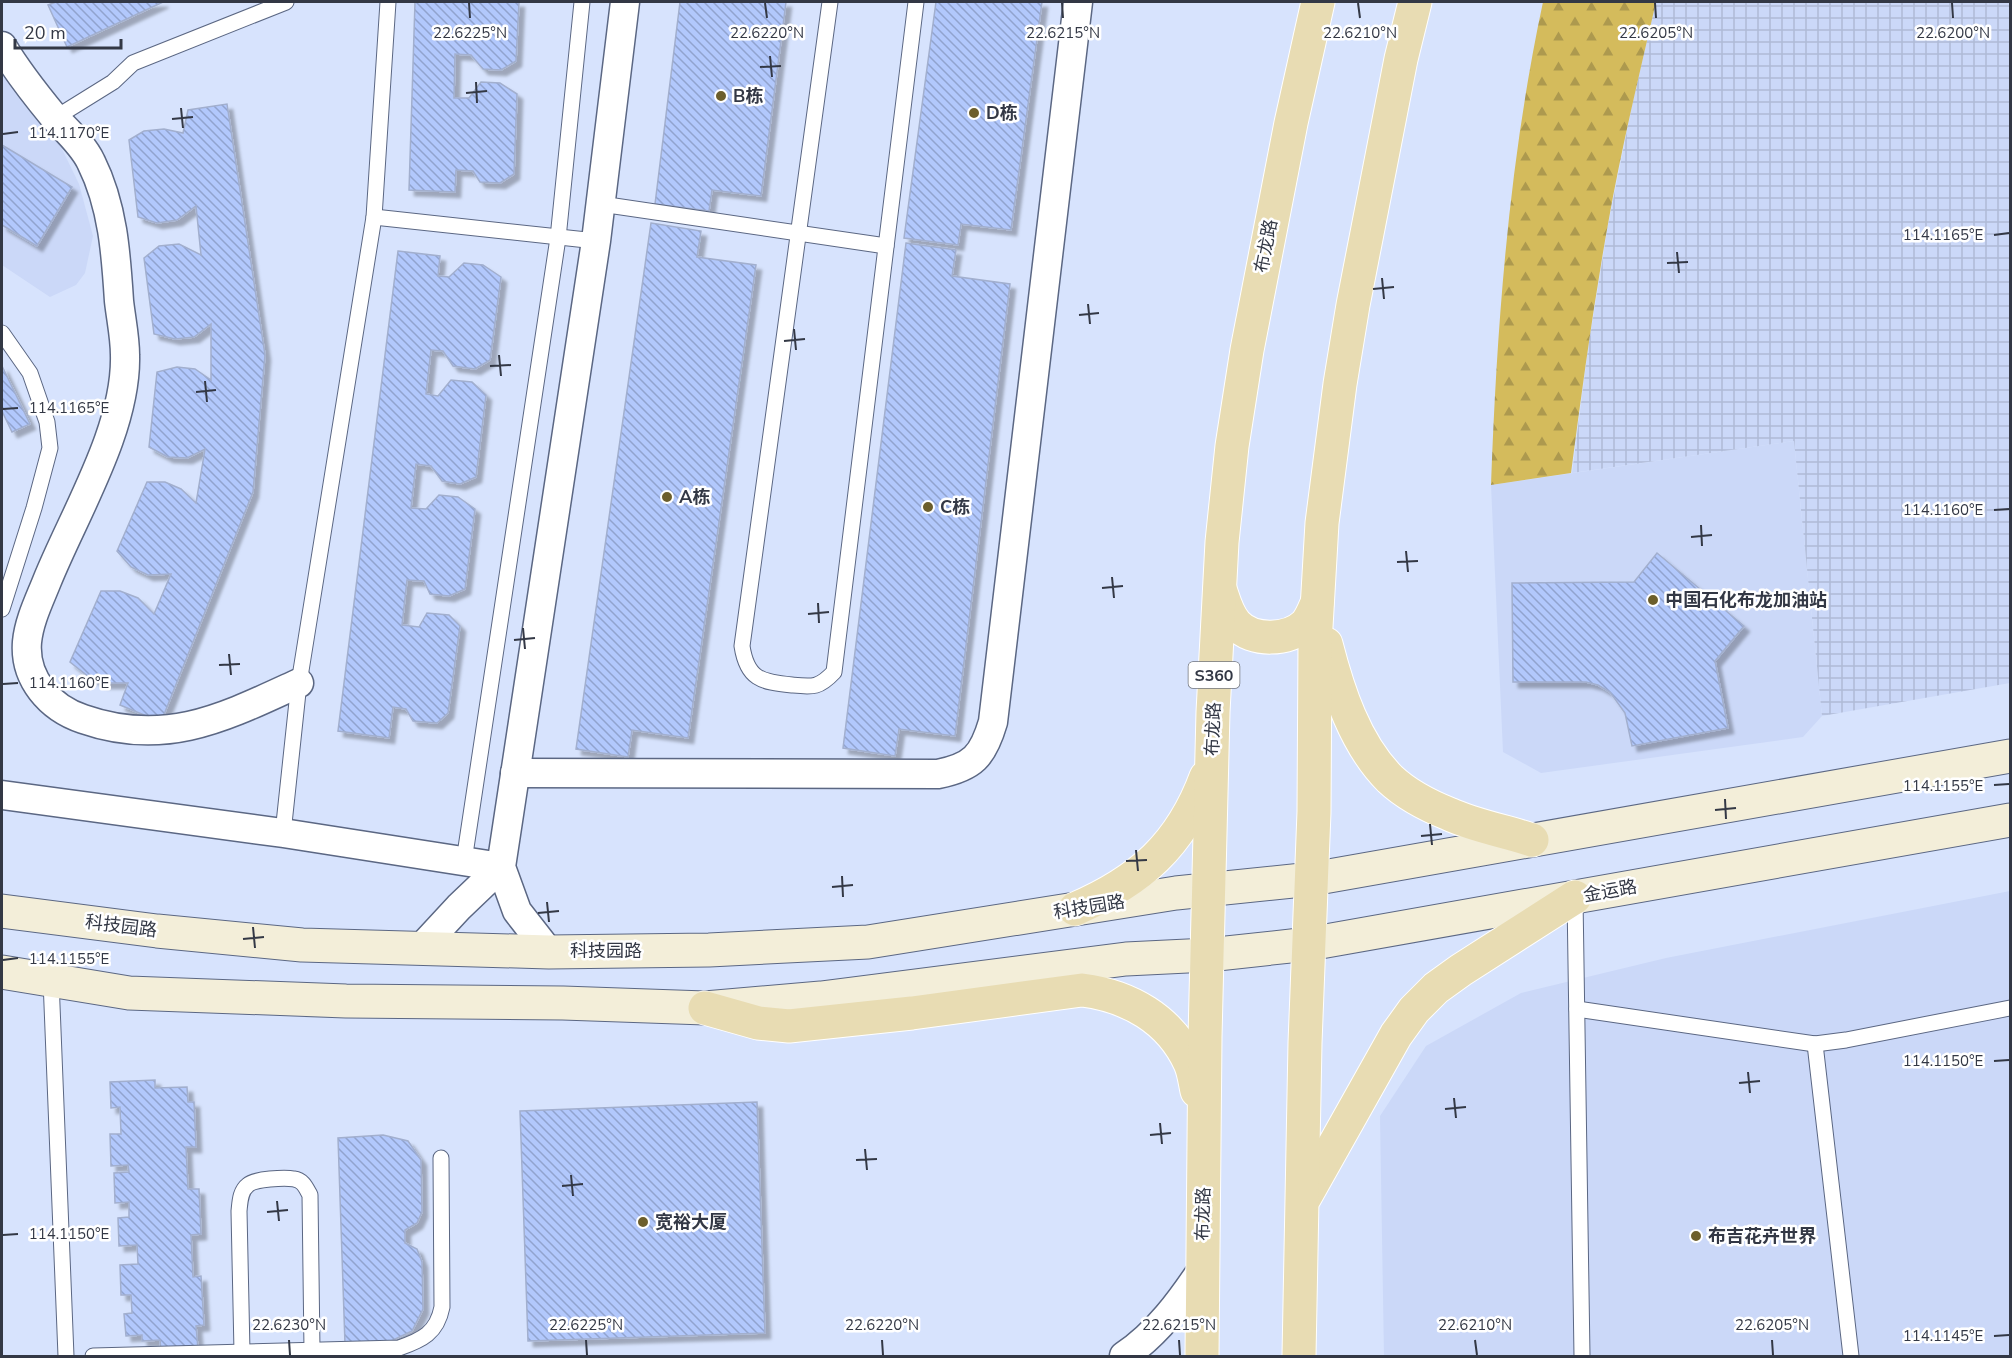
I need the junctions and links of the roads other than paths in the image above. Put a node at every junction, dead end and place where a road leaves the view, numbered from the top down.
1 (286, 2) edge
2 (388, 2) edge
3 (582, 2) edge
4 (625, 2) edge
5 (830, 2) edge
6 (916, 2) edge
7 (1078, 2) edge
8 (1305, 2) edge
9 (1318, 2) edge
10 (1414, 2) edge
11 (2, 46) edge
12 (1303, 66) junction
13 (55, 118) junction
14 (601, 204) junction
15 (374, 218) junction
16 (799, 233) junction
17 (558, 238) junction
18 (596, 241) junction
19 (886, 246) junction
20 (2, 333) edge
21 (1220, 587) junction
22 (1318, 594) junction
23 (2, 609) edge
24 (299, 683) junction
25 (2010, 756) edge
26 (1212, 761) junction
27 (515, 773) junction
28 (2, 795) edge
29 (2010, 820) edge
30 (283, 833) junction
31 (1532, 840) junction
32 (464, 861) junction
33 (501, 867) junction
34 (1312, 879) junction
35 (1209, 889) junction
36 (1575, 897) junction
37 (1075, 909) junction
38 (2, 911) edge
39 (1309, 944) junction
40 (421, 948) junction
41 (549, 951) junction
42 (1208, 955) junction
43 (2, 972) edge
44 (51, 980) junction
45 (705, 1008) junction
46 (2010, 1008) edge
47 (1577, 1009) junction
48 (1815, 1044) junction
49 (1204, 1124) junction
50 (441, 1158) dead end
51 (1302, 1201) junction
52 (1203, 1268) junction
53 (312, 1350) junction
54 (242, 1352) junction
55 (66, 1356) edge
56 (93, 1356) edge
57 (1124, 1356) edge
58 (1202, 1356) edge
59 (1299, 1356) edge
60 (1582, 1356) edge
61 (1851, 1356) edge

1 - 13 lane
2 - 15 lane
3 - 17 lane
4 - 14 street
5 - 16 lane
6 - 19 lane
7 - 27 street
8 - 12 street
9 - 12 main road, 布龙路 / S360
10 - 22 main road
11 - 13 street
12 - 21 main road, 布龙路 / S360
13 - 24 street
14 - 16 lane
14 - 18 street
15 - 17 lane
15 - 24 lane
16 - 19 lane
16 - 19 lane
17 - 18 lane
17 - 32 lane
18 - 27 street
20 - 23 lane
21 - 22 main road
21 - 26 main road, 布龙路 / S360
22 - 31 main road
22 - 34 main road
24 - 30 lane
25 - 31 main road
26 - 35 main road, 布龙路 / S360
26 - 37 main road
27 - 33 street
28 - 30 street
29 - 36 main road, 金运路
30 - 32 street
31 - 34 main road
32 - 33 street
33 - 40 street
33 - 41 street
34 - 35 main road
34 - 39 main road
35 - 37 main road, 科技园路
35 - 42 main road, 布龙路 / S360
36 - 39 main road, 金运路
36 - 47 lane
36 - 51 main road
37 - 41 main road, 科技园路
38 - 40 main road, 科技园路
39 - 42 main road, 金运路
39 - 51 main road
40 - 41 main road, 科技园路
42 - 45 main road
42 - 49 main road, 布龙路 / S360
43 - 44 main road
44 - 45 main road
44 - 55 lane
45 - 49 main road
46 - 48 lane
47 - 48 lane
47 - 60 lane
48 - 61 lane
49 - 52 main road, 布龙路 / S360
50 - 53 lane
51 - 59 main road
52 - 57 street
52 - 58 main road, 布龙路 / S360
53 - 54 lane
53 - 54 lane
54 - 56 lane

